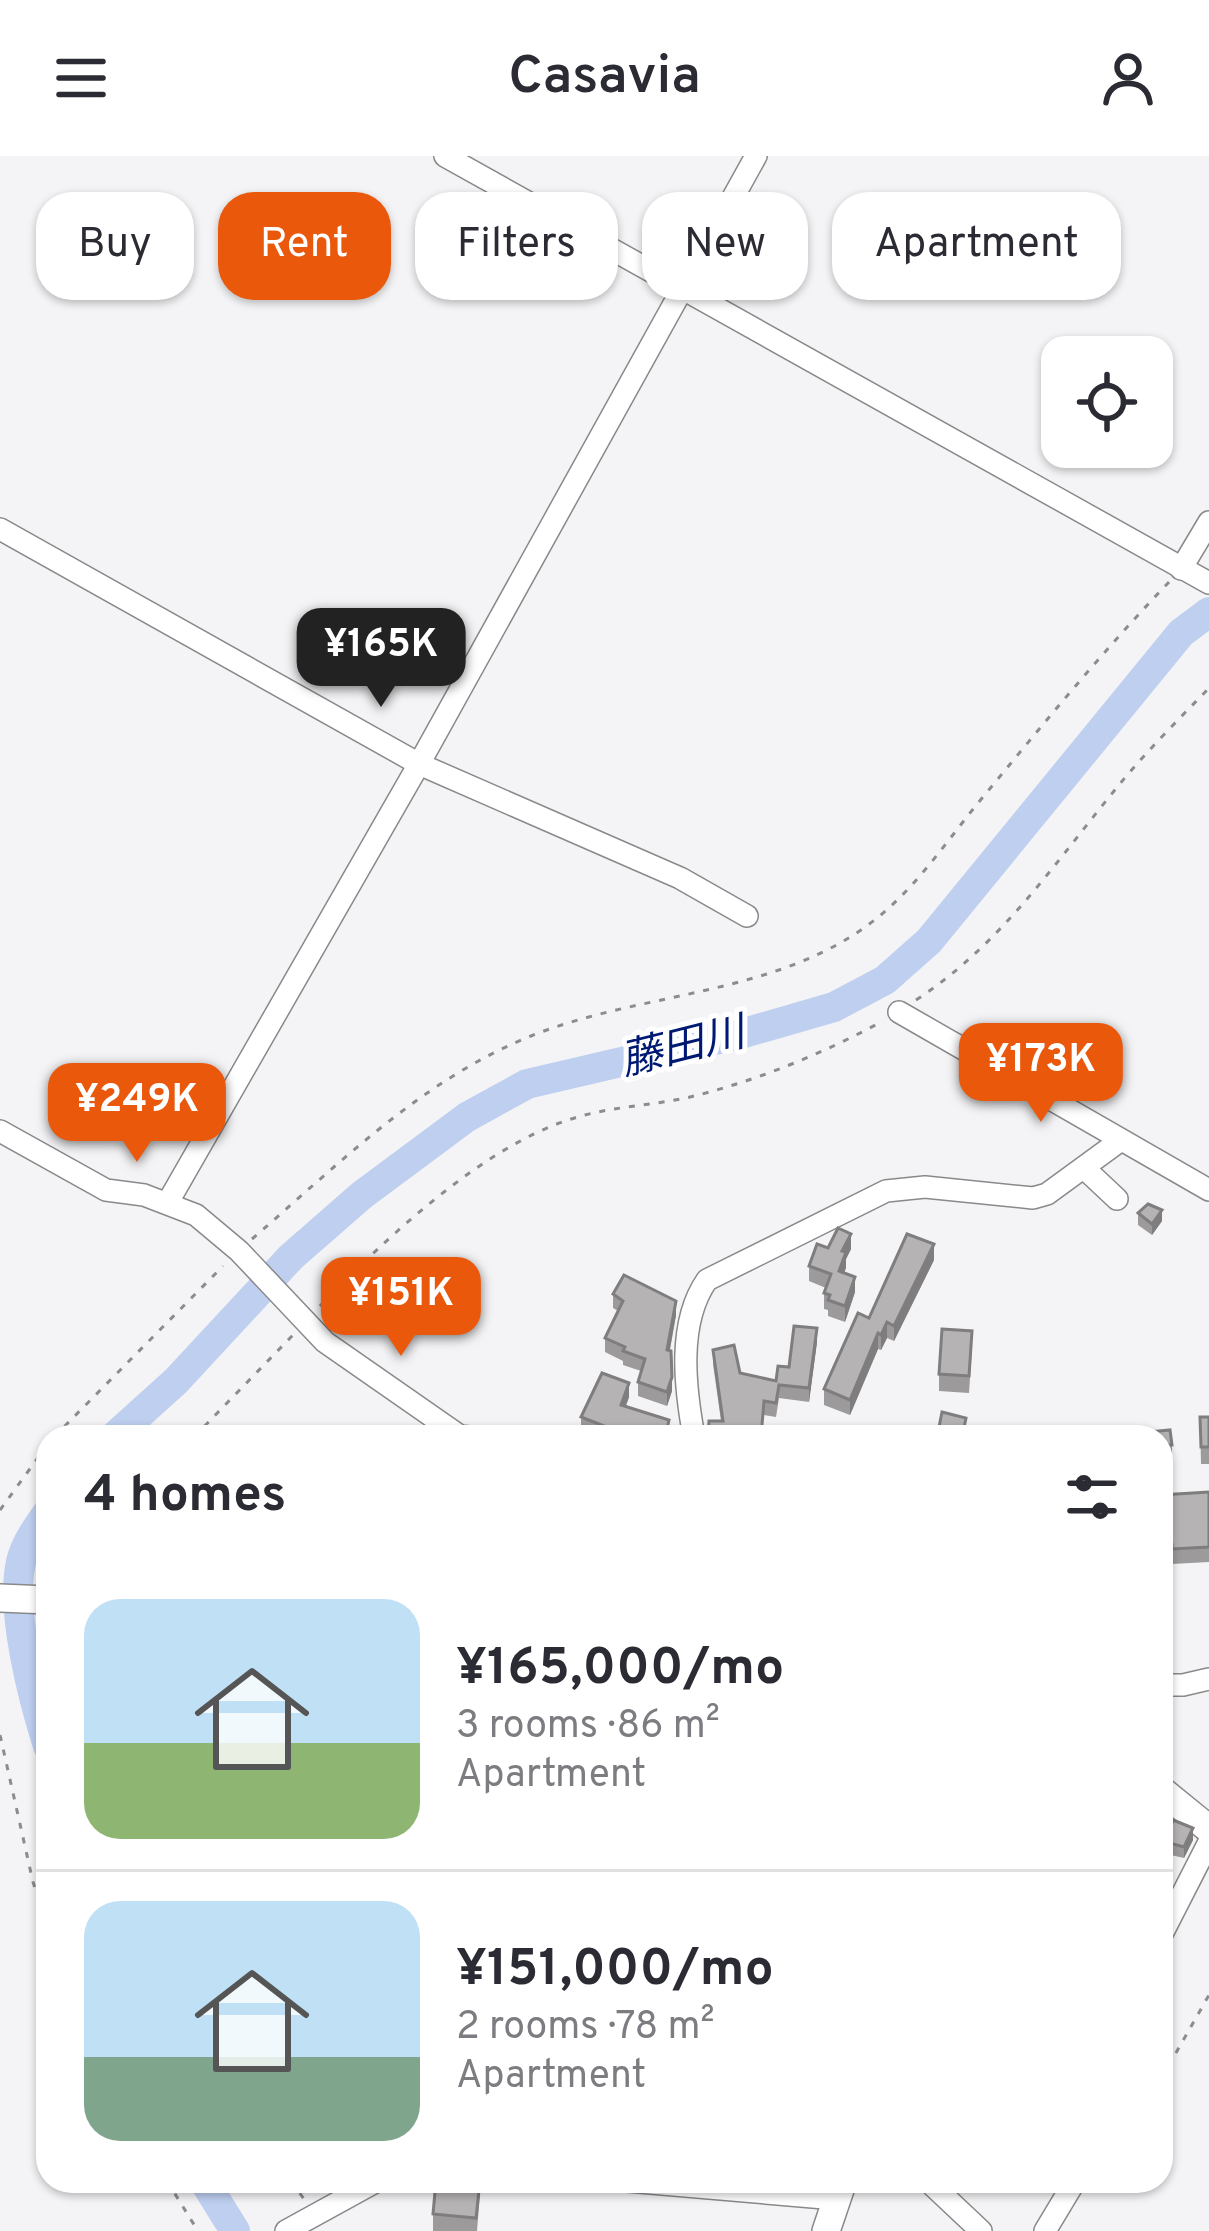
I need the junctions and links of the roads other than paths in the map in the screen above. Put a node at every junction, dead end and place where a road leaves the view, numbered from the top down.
1 (445, 156) edge
2 (756, 156) edge
3 (736, 192) edge
4 (642, 267) edge
5 (676, 300) edge
6 (700, 300) edge
7 (1209, 522) edge
8 (0, 530) edge
9 (1195, 576) edge
10 (419, 764) junction
11 (747, 916) dead end
12 (899, 1012) road end
13 (0, 1131) edge
14 (1121, 1140) junction
15 (1084, 1168) junction
16 (1209, 1190) edge
17 (1118, 1199) dead end
18 (168, 1202) junction
19 (446, 1425) edge
20 (693, 1425) edge
21 (0, 1598) edge
22 (36, 1600) edge
23 (1209, 1678) edge
24 (1173, 1685) edge
25 (1173, 1800) edge
26 (1209, 1829) edge
27 (1209, 1842) edge
28 (1173, 1912) edge
29 (355, 2193) edge
30 (839, 2193) edge
31 (941, 2193) edge
32 (1068, 2193) edge
33 (286, 2231) edge
34 (826, 2231) edge
35 (981, 2231) edge
36 (1046, 2231) edge

1 - 4 street
2 - 3 street
5 - 10 street
6 - 9 street
7 - 9 street
8 - 10 street
10 - 11 street
10 - 18 street
12 - 14 street
13 - 18 street
14 - 15 street
14 - 16 street
15 - 17 street
15 - 20 street
18 - 19 street
21 - 22 street
23 - 24 street
25 - 26 street
27 - 28 street
29 - 33 street
30 - 34 street
31 - 35 street
32 - 36 street

